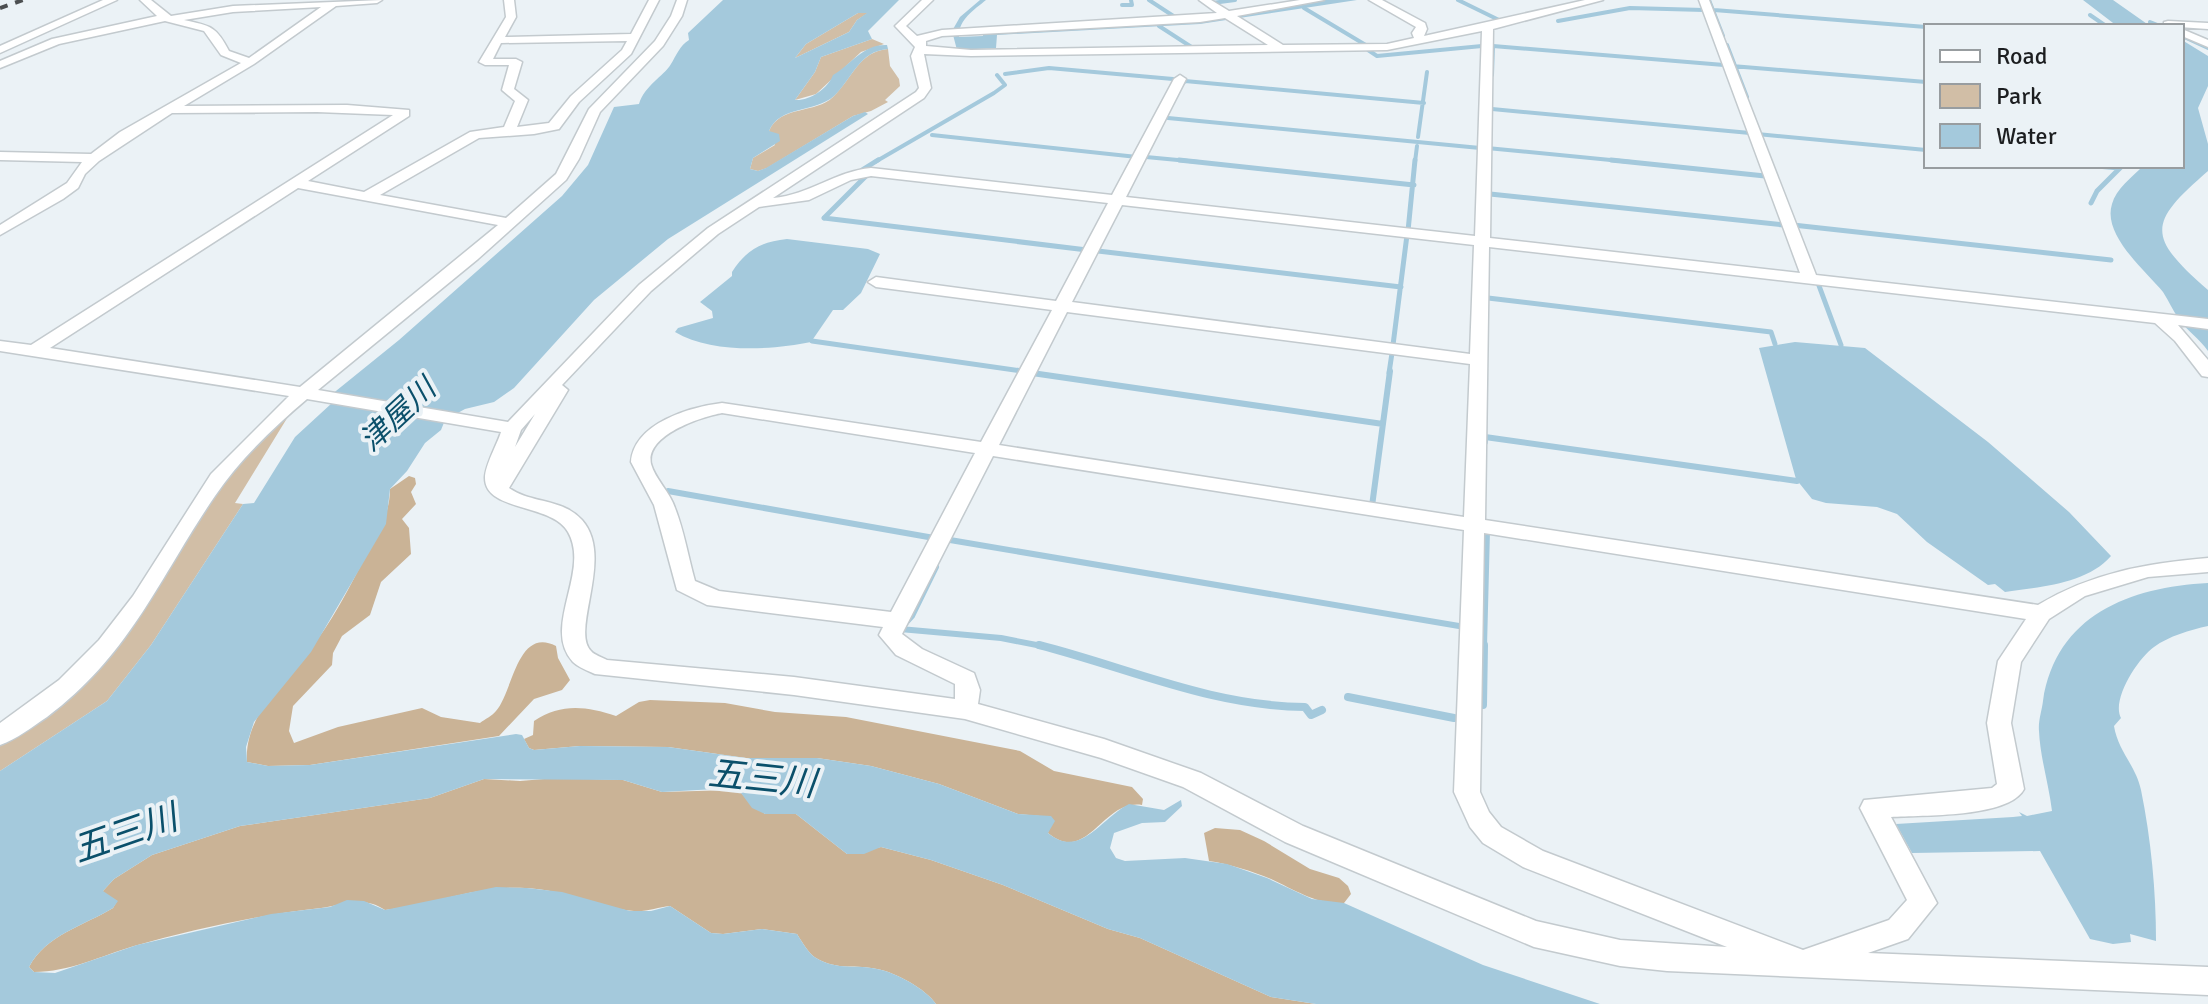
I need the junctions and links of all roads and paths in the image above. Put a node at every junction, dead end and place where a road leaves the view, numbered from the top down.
1 (112, 0) edge
2 (145, 0) edge
3 (305, 0) edge
4 (377, 0) edge
5 (509, 0) edge
6 (654, 0) edge
7 (682, 0) edge
8 (928, 0) edge
9 (1204, 0) edge
10 (1319, 0) edge
11 (1374, 0) edge
12 (1542, 0) edge
13 (1598, 0) edge
14 (1704, 0) edge
15 (326, 3) junction
16 (1560, 8) junction
17 (1231, 17) junction
18 (170, 18) junction
19 (2184, 25) edge
20 (900, 26) junction
21 (2208, 26) edge
22 (1488, 27) junction
23 (2184, 33) edge
24 (637, 37) junction
25 (498, 40) junction
26 (1420, 40) junction
27 (2208, 44) edge
28 (921, 48) junction
29 (1281, 49) junction
30 (0, 50) edge
31 (250, 62) junction
32 (0, 65) edge
33 (924, 78) junction
34 (1180, 79) dead end
35 (168, 109) junction
36 (509, 130) junction
37 (0, 156) edge
38 (94, 158) junction
39 (294, 183) junction
40 (367, 196) junction
41 (1116, 200) junction
42 (758, 203) junction
43 (510, 223) junction
44 (0, 231) edge
45 (1481, 242) junction
46 (1810, 279) junction
47 (876, 282) dead end
48 (1062, 306) junction
49 (2160, 319) junction
50 (2208, 324) edge
51 (610, 325) junction
52 (0, 346) edge
53 (33, 351) junction
54 (1478, 360) junction
55 (2208, 372) edge
56 (314, 396) junction
57 (504, 427) junction
58 (985, 449) junction
59 (499, 490) junction
60 (1473, 524) junction
61 (2208, 565) edge
62 (2041, 613) junction
63 (895, 621) junction
64 (965, 710) junction
65 (0, 735) edge
66 (1802, 962) junction
67 (2203, 979) edge

1 - 30 street
2 - 18 street
3 - 15 street
4 - 15 street
5 - 25 street
6 - 24 street
7 - 43 street
8 - 20 street
9 - 17 street
10 - 17 street
11 - 26 street
12 - 16 street
13 - 16 street
14 - 46 street
15 - 18 street
15 - 31 street
16 - 22 street
17 - 28 street
17 - 29 street
18 - 31 street
18 - 32 street
19 - 21 street
20 - 28 street
20 - 33 street
22 - 26 street
22 - 45 street
23 - 27 street
24 - 25 street
24 - 36 street
25 - 36 street
26 - 29 street
28 - 29 street
28 - 33 street
31 - 35 street
33 - 42 street
34 - 41 street
35 - 38 street
35 - 39 street
36 - 40 street
37 - 38 street
38 - 44 street
39 - 40 street
39 - 53 street
40 - 43 street
41 - 42 street
41 - 45 street
41 - 48 street
42 - 51 street
43 - 56 street
45 - 46 street
45 - 54 street
46 - 49 street
47 - 48 street
48 - 54 street
48 - 58 street
49 - 50 street
49 - 55 street
51 - 57 street
51 - 59 street
52 - 53 street
53 - 56 street
54 - 60 street
56 - 57 street
56 - 65 street
57 - 59 street
58 - 60 street
58 - 63 street
58 - 63 street
59 - 64 street
60 - 62 street
60 - 66 street
61 - 62 street
62 - 66 street
63 - 64 street
64 - 66 street
66 - 67 street

